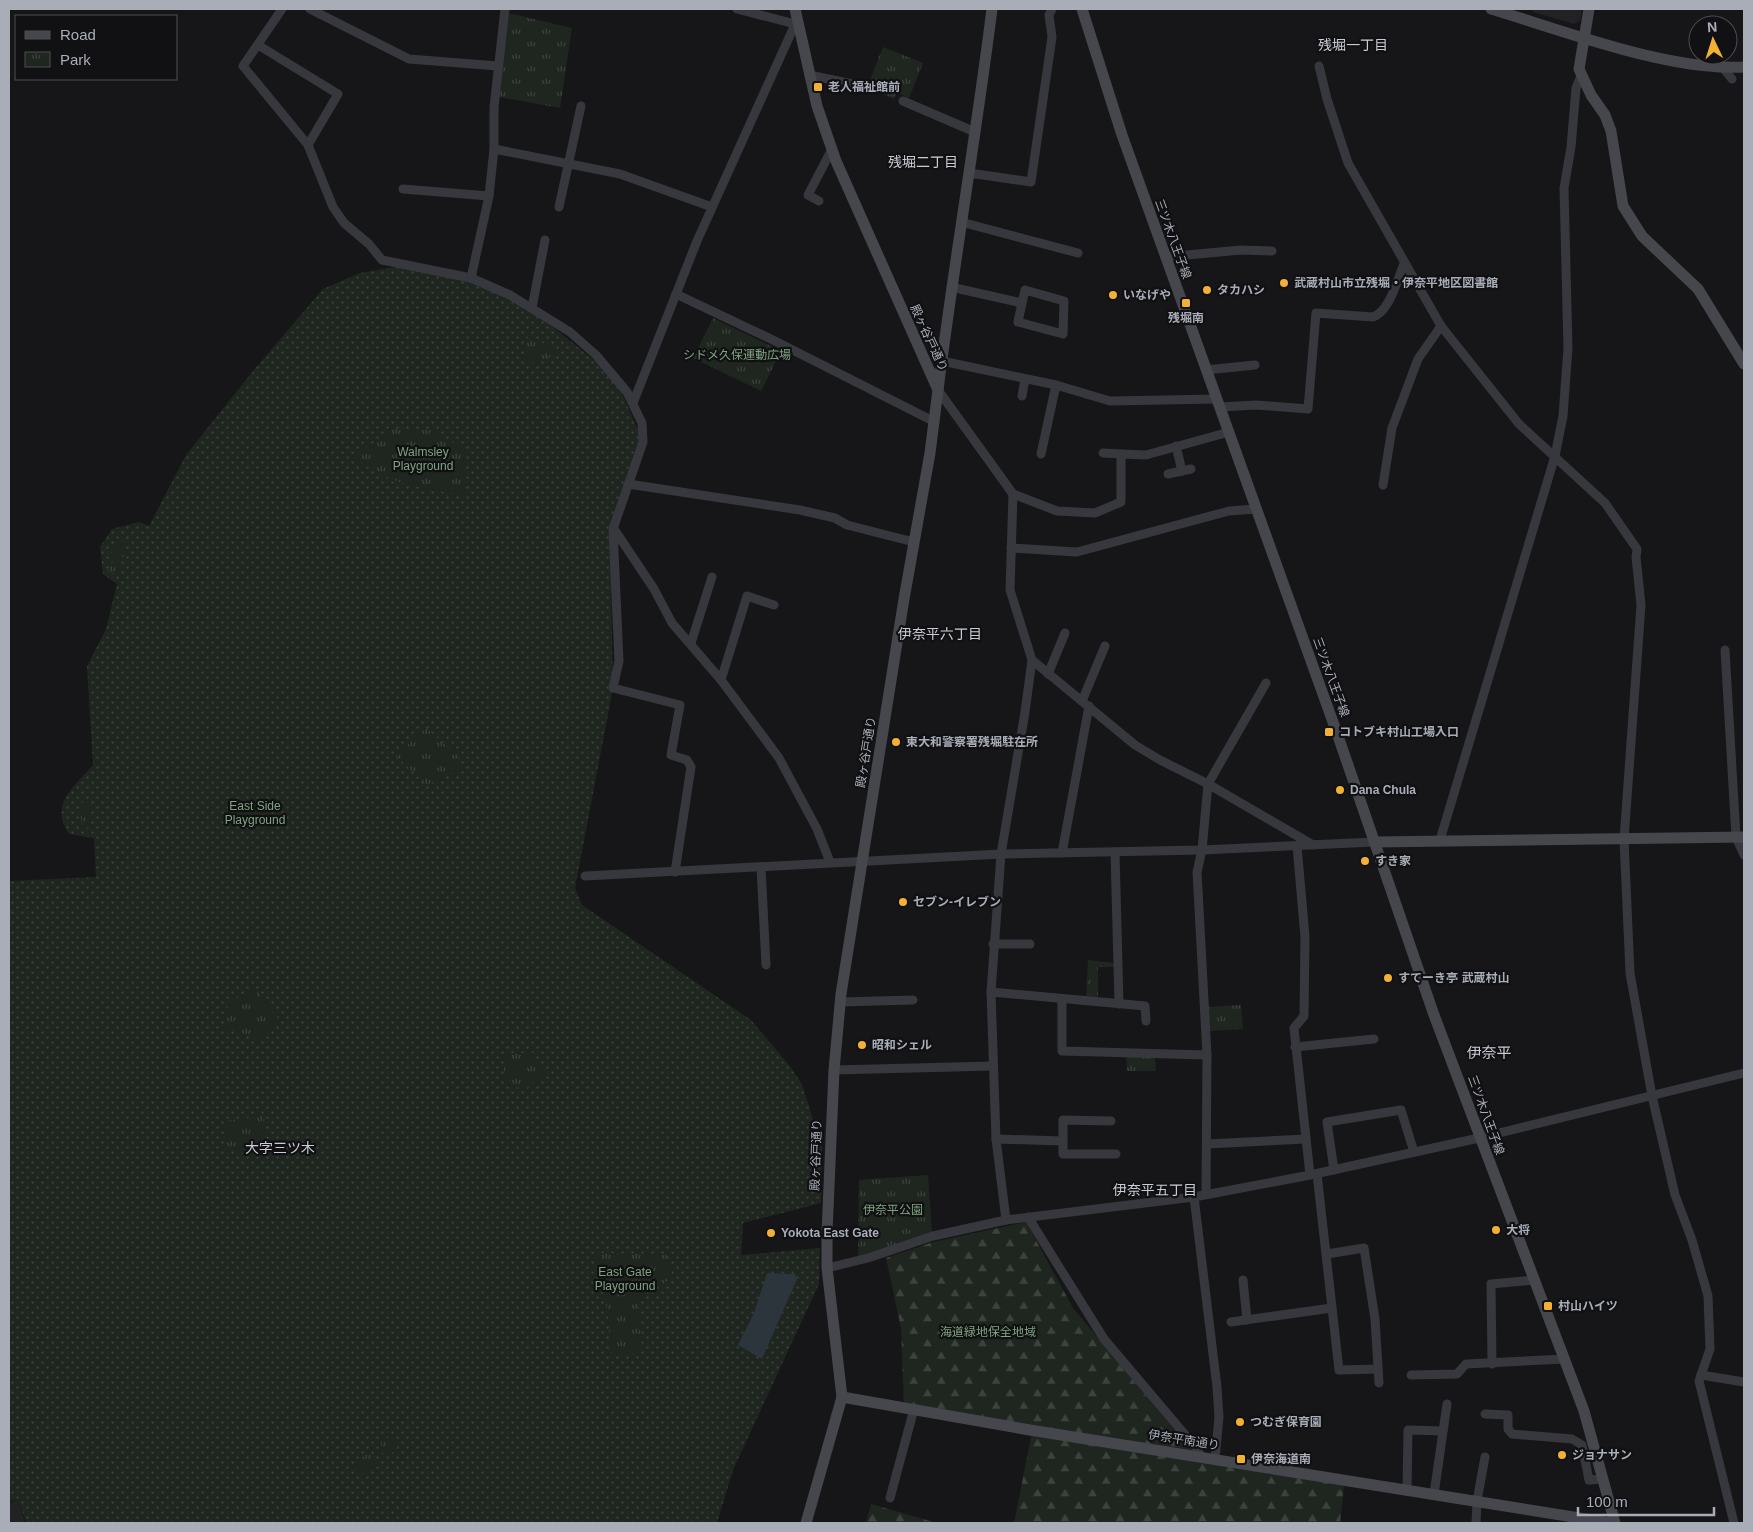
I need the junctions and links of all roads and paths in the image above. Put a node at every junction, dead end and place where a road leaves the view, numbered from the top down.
1 (282, 9) edge
2 (310, 9) edge
3 (505, 9) edge
4 (737, 9) edge
5 (992, 9) edge
6 (1052, 9) edge
7 (1082, 9) edge
8 (1491, 9) edge
9 (1589, 9) edge
10 (795, 18) edge
11 (1584, 36) junction
12 (258, 45) junction
13 (498, 66) junction
14 (1319, 66) dead end
15 (1744, 67) edge
16 (1723, 68) junction
17 (809, 75) junction
18 (1581, 76) junction
19 (1732, 79) dead end
20 (857, 85) dead end
21 (903, 101) dead end
22 (581, 106) dead end
23 (975, 132) junction
24 (308, 146) junction
25 (494, 149) junction
26 (832, 149) junction
27 (569, 164) junction
28 (969, 173) junction
29 (403, 189) dead end
30 (489, 196) junction
31 (819, 201) dead end
32 (559, 207) dead end
33 (712, 207) junction
34 (961, 222) junction
35 (545, 240) dead end
36 (1272, 251) dead end
37 (1078, 253) dead end
38 (1165, 257) junction
39 (1404, 264) junction
40 (471, 278) junction
41 (951, 287) junction
42 (676, 294) junction
43 (1022, 304) junction
44 (532, 308) junction
45 (1441, 326) junction
46 (942, 361) junction
47 (1744, 364) edge
48 (1255, 365) dead end
49 (1206, 370) junction
50 (1025, 379) junction
51 (1056, 386) junction
52 (938, 390) junction
53 (1022, 396) dead end
54 (633, 403) junction
55 (1218, 403) junction
56 (935, 422) junction
57 (1229, 432) junction
58 (1176, 446) junction
59 (1103, 452) dead end
60 (1041, 454) dead end
61 (1121, 454) junction
62 (1555, 456) junction
63 (1168, 474) dead end
64 (628, 484) junction
65 (1383, 486) dead end
66 (1013, 494) junction
67 (1256, 509) junction
68 (614, 529) junction
69 (914, 542) junction
70 (1011, 548) junction
71 (712, 576) dead end
72 (774, 605) dead end
73 (1065, 633) dead end
74 (691, 643) junction
75 (1104, 646) dead end
76 (1725, 650) dead end
77 (1032, 660) junction
78 (1048, 674) junction
79 (721, 680) junction
80 (1266, 683) dead end
81 (1086, 704) junction
82 (1208, 784) junction
83 (1740, 837) edge
84 (1624, 839) junction
85 (1440, 840) junction
86 (1374, 842) junction
87 (1297, 846) junction
88 (1313, 846) junction
89 (1202, 850) junction
90 (1115, 852) junction
91 (1062, 853) junction
92 (1001, 854) junction
93 (1744, 855) edge
94 (862, 860) junction
95 (830, 862) junction
96 (761, 867) junction
97 (675, 872) junction
98 (585, 876) dead end
99 (993, 944) junction
100 (1030, 944) dead end
101 (766, 965) dead end
102 (991, 992) junction
103 (1062, 999) junction
104 (913, 1000) dead end
105 (841, 1002) junction
106 (1119, 1004) junction
107 (1146, 1021) dead end
108 (1374, 1039) dead end
109 (1295, 1047) junction
110 (1207, 1055) junction
111 (993, 1066) junction
112 (834, 1070) junction
113 (1744, 1073) edge
114 (1652, 1096) junction
115 (1111, 1121) dead end
116 (1479, 1138) junction
117 (996, 1139) junction
118 (1306, 1139) junction
119 (1063, 1141) junction
120 (1207, 1144) junction
121 (1414, 1152) junction
122 (1116, 1154) dead end
123 (1334, 1170) junction
124 (1314, 1174) junction
125 (1206, 1194) junction
126 (1194, 1197) junction
127 (1028, 1218) junction
128 (1006, 1220) junction
129 (1327, 1254) junction
130 (827, 1268) junction
131 (1243, 1280) dead end
132 (1534, 1280) junction
133 (1332, 1308) junction
134 (1247, 1320) junction
135 (1231, 1322) dead end
136 (1565, 1360) junction
137 (1492, 1364) junction
138 (1378, 1369) junction
139 (1411, 1374) dead end
140 (1701, 1375) junction
141 (1744, 1382) edge
142 (1379, 1383) dead end
143 (842, 1397) junction
144 (1447, 1404) dead end
145 (914, 1409) junction
146 (1485, 1414) dead end
147 (1443, 1431) junction
148 (1201, 1457) junction
149 (1485, 1457) dead end
150 (1215, 1459) junction
151 (1602, 1479) junction
152 (1407, 1491) junction
153 (1434, 1494) junction
154 (890, 1498) dead end
155 (1477, 1501) junction
156 (806, 1523) edge
157 (1476, 1523) edge
158 (1611, 1523) edge
159 (1615, 1523) edge
160 (1734, 1523) edge

1 - 12 street
2 - 13 street
3 - 13 street
4 - 10 street
5 - 23 street
6 - 28 street
7 - 38 street, 三ツ木八王子線
8 - 11 street
9 - 11 street
10 - 17 street, 殿ヶ谷戸通り
10 - 33 street
11 - 16 street
11 - 18 street
12 - 24 street
12 - 24 street
13 - 25 street
14 - 39 street
15 - 16 street
16 - 19 street
17 - 20 street
17 - 26 street, 殿ヶ谷戸通り
18 - 47 street
18 - 62 street
21 - 23 street
22 - 27 street
23 - 28 street
24 - 40 street
25 - 27 street
25 - 30 street
26 - 31 street
26 - 52 street, 殿ヶ谷戸通り
27 - 32 street
27 - 33 street
28 - 34 street
29 - 30 street
30 - 40 street
33 - 42 street
34 - 37 street
34 - 41 street
35 - 44 street
36 - 38 street
38 - 49 street, 三ツ木八王子線
39 - 45 street
39 - 55 street
40 - 44 street
41 - 43 street
41 - 46 street
42 - 54 street
42 - 56 street
43 - 43 street
44 - 54 street
45 - 62 street
45 - 65 street
46 - 50 street
46 - 52 street
48 - 49 street
49 - 55 street, 三ツ木八王子線
50 - 51 street
50 - 53 street
51 - 55 street
51 - 60 street
52 - 56 street, 殿ヶ谷戸通り
52 - 66 street
54 - 64 street
55 - 57 street, 三ツ木八王子線
56 - 69 street, 殿ヶ谷戸通り
57 - 58 street
57 - 67 street, 三ツ木八王子線
58 - 61 street
58 - 63 street
59 - 61 street
61 - 66 street
62 - 84 street
62 - 85 street
64 - 68 street
64 - 69 street
66 - 70 street
67 - 70 street
67 - 86 street, 三ツ木八王子線
68 - 74 street
68 - 97 street
69 - 94 street, 殿ヶ谷戸通り
70 - 77 street
71 - 74 street
72 - 79 street
73 - 78 street
74 - 79 street
75 - 81 street
76 - 83 street
77 - 78 street
77 - 92 street
78 - 81 street
79 - 95 street
80 - 82 street
81 - 82 street
81 - 91 street
82 - 88 street
82 - 89 street
83 - 84 street
83 - 93 street
84 - 85 street
84 - 114 street
85 - 86 street
86 - 88 street
86 - 116 street, 三ツ木八王子線
87 - 88 street
87 - 89 street
87 - 109 street
89 - 90 street
89 - 110 street
90 - 91 street
90 - 106 street
91 - 92 street
92 - 94 street
92 - 99 street
94 - 95 street
94 - 105 street, 殿ヶ谷戸通り
95 - 96 street
96 - 97 street
96 - 101 street
97 - 98 street
99 - 100 street
99 - 102 street
102 - 103 street
102 - 111 street
103 - 106 street
103 - 110 street
104 - 105 street
105 - 112 street, 殿ヶ谷戸通り
106 - 107 street
108 - 109 street
109 - 118 street
110 - 120 street
111 - 112 street
111 - 117 street
112 - 130 street, 殿ヶ谷戸通り
113 - 114 street
114 - 116 street
114 - 140 street
115 - 119 street
116 - 121 street
116 - 132 street, 三ツ木八王子線
117 - 119 street
117 - 128 street
118 - 120 street
118 - 124 street
119 - 122 street
120 - 125 street
121 - 123 street
121 - 123 street
123 - 124 street
124 - 125 street
124 - 129 street
125 - 126 street
126 - 127 street
126 - 150 street
127 - 128 street
127 - 148 street
128 - 130 street
129 - 133 street
129 - 138 street
130 - 143 street, 殿ヶ谷戸通り
131 - 134 street
132 - 136 street, 三ツ木八王子線
132 - 137 street
133 - 134 street
133 - 138 street
134 - 135 street
136 - 137 street
136 - 151 street, 三ツ木八王子線
137 - 139 street
138 - 142 street
140 - 141 street
140 - 160 street
143 - 145 street, 伊奈平南通り
143 - 156 street, 殿ヶ谷戸通り
144 - 147 street
145 - 148 street, 伊奈平南通り
145 - 154 street
146 - 151 street
147 - 152 street
147 - 153 street
148 - 150 street, 伊奈平南通り
149 - 155 street
150 - 152 street, 伊奈平南通り
151 - 159 street, 三ツ木八王子線
152 - 153 street, 伊奈平南通り
153 - 155 street, 伊奈平南通り
155 - 157 street
155 - 158 street, 伊奈平南通り

